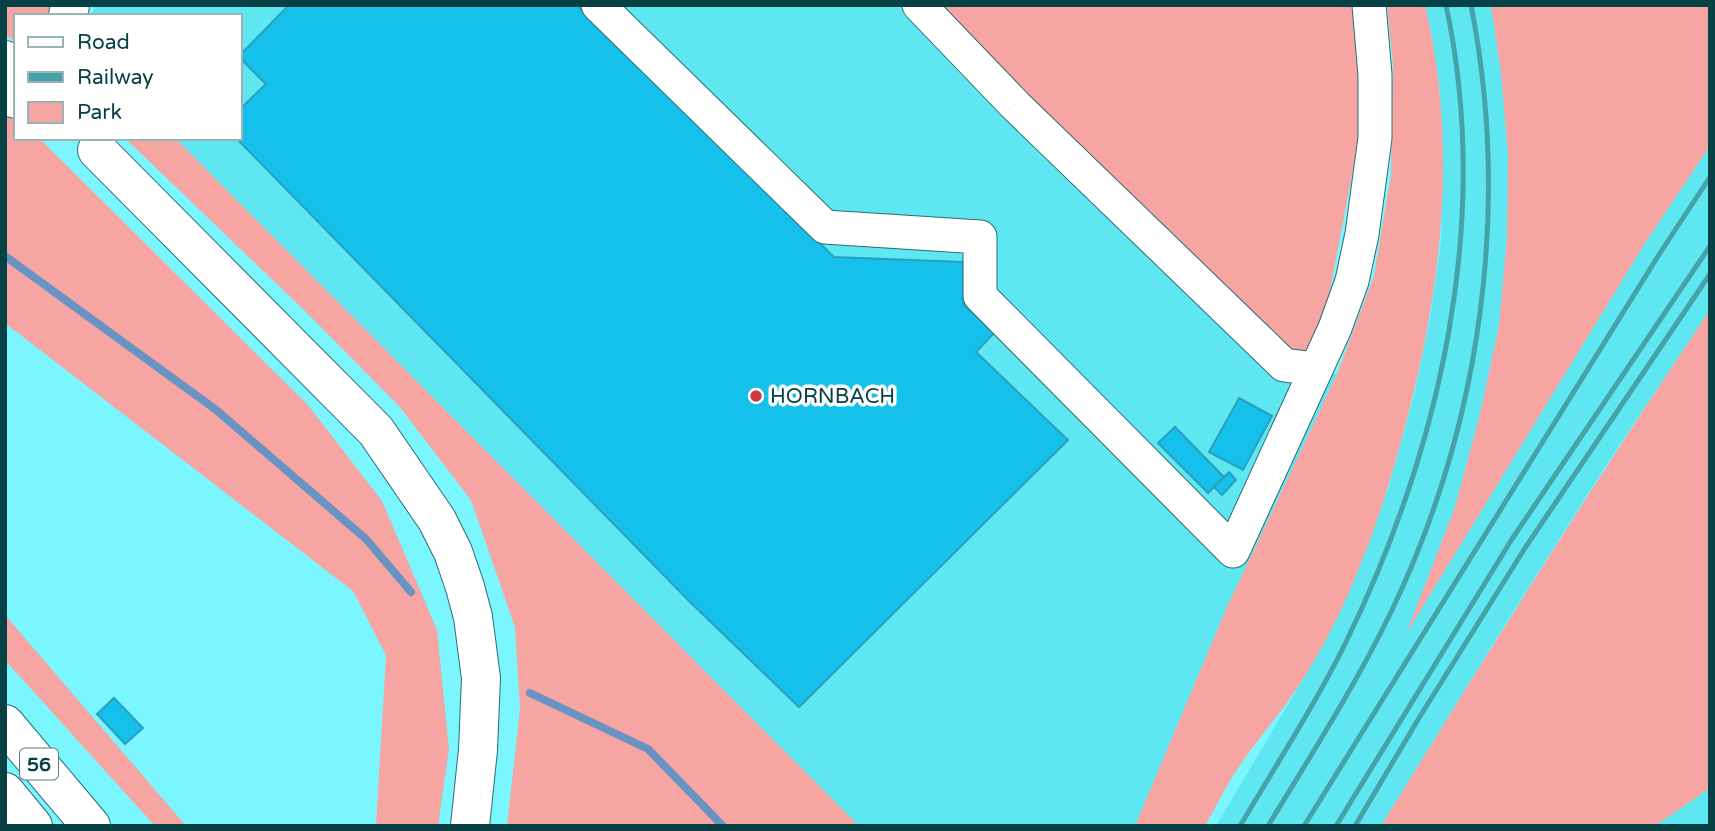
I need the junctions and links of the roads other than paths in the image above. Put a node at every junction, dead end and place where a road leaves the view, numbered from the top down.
1 (598, 5) edge
2 (919, 5) edge
3 (1369, 5) edge
4 (91, 142) edge
5 (1315, 369) junction
6 (5, 724) edge
7 (5, 792) edge
8 (89, 819) edge
9 (33, 826) edge
10 (470, 826) edge

1 - 5 street
2 - 5 street
3 - 5 street
4 - 10 main road
6 - 8 main road, 56
7 - 9 main road, 56

